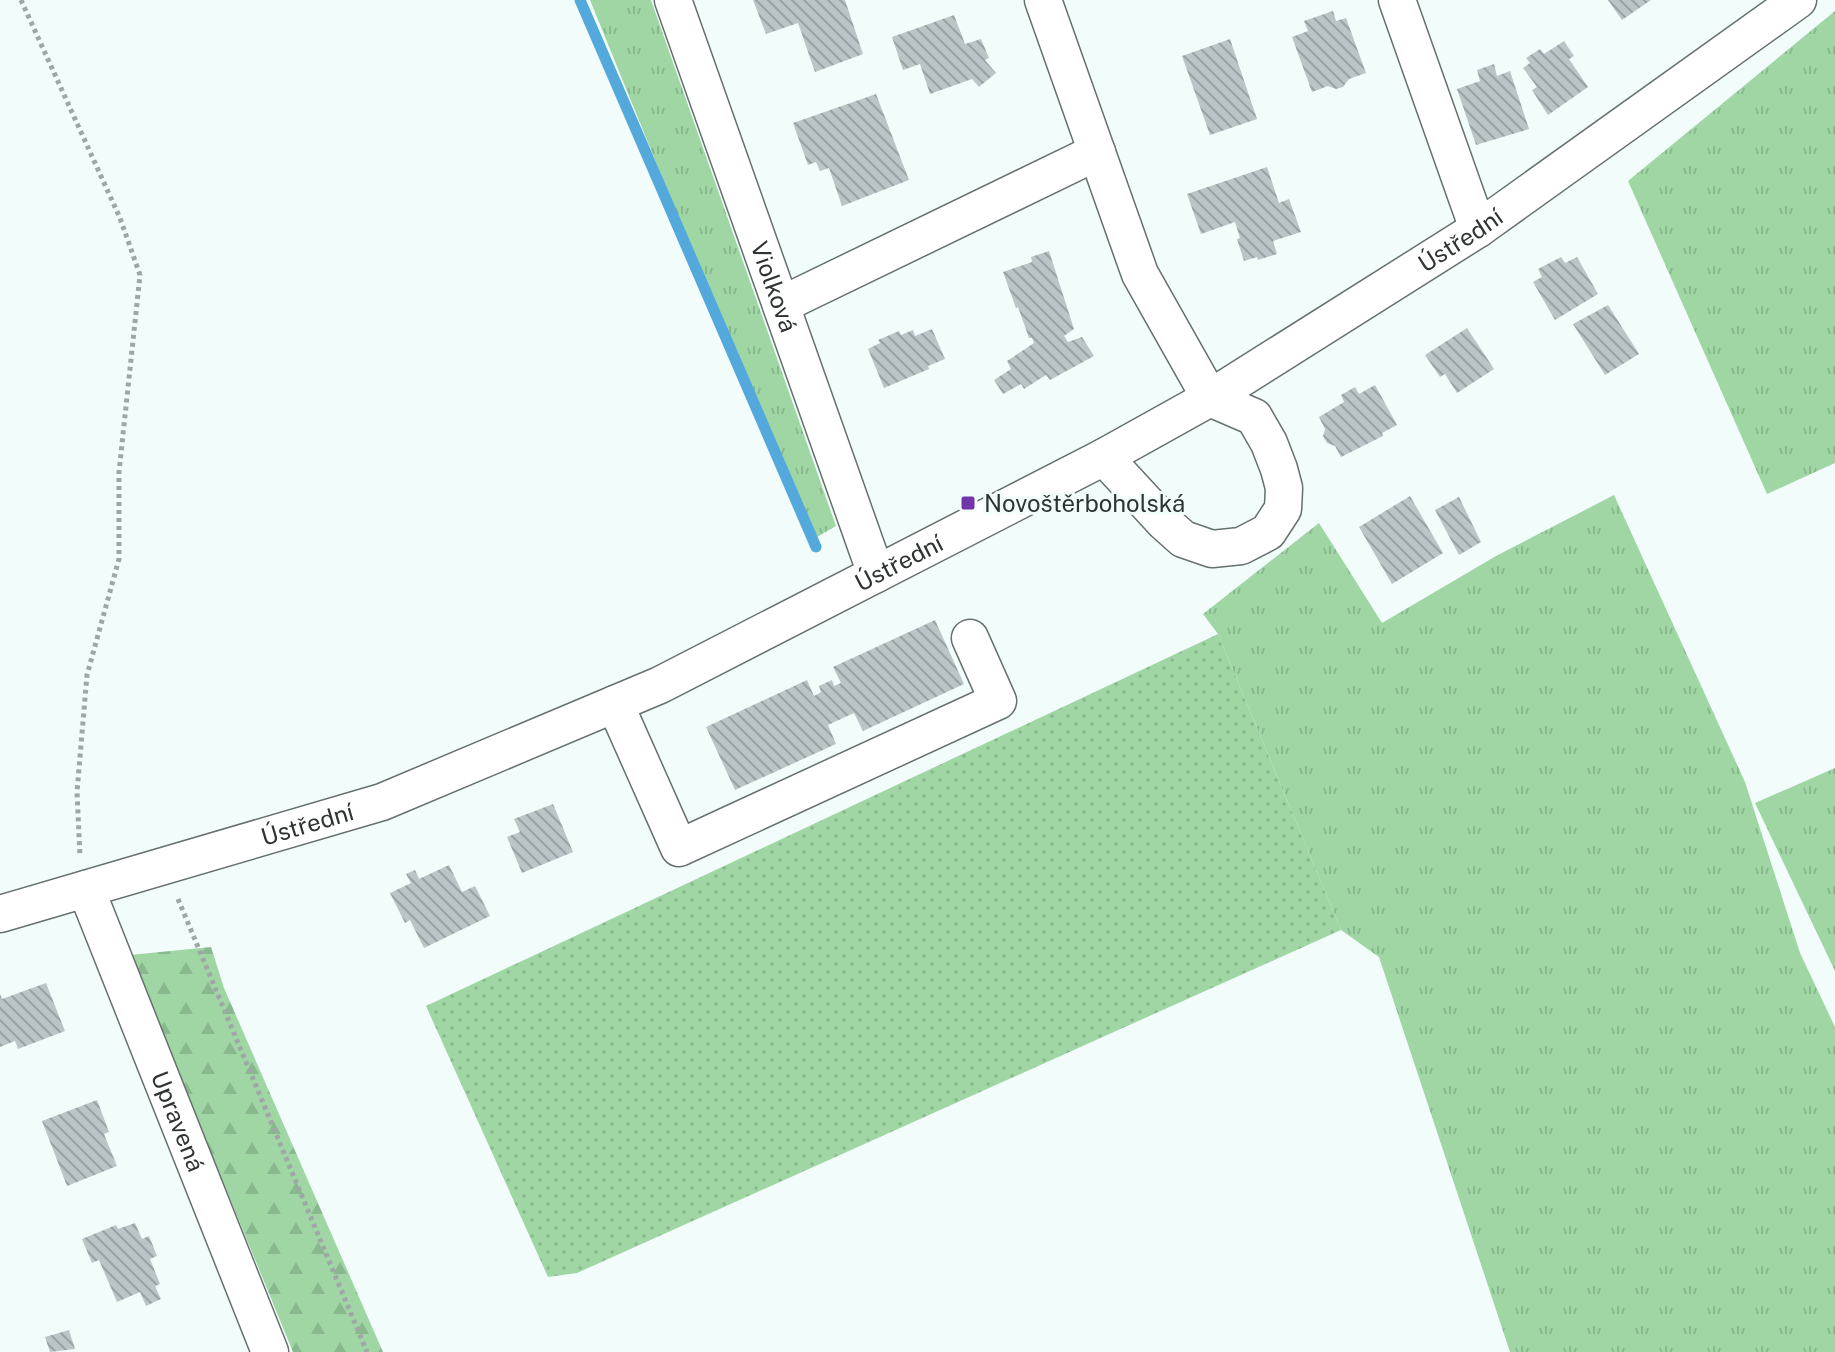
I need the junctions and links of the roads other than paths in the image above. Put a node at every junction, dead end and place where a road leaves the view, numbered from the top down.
1 (673, 0) edge
2 (1043, 0) edge
3 (1397, 0) edge
4 (1793, 2) edge
5 (1097, 152) junction
6 (1478, 229) junction
7 (781, 305) junction
8 (1210, 398) junction
9 (1104, 457) junction
10 (876, 574) junction
11 (970, 638) dead end
12 (615, 704) junction
13 (86, 889) junction
14 (0, 914) edge
15 (270, 1352) edge

1 - 7 street, Violková
2 - 5 street
3 - 6 street
4 - 6 street, Ústřední
5 - 7 street
5 - 8 street
6 - 8 street, Ústřední
7 - 10 street, Violková
8 - 9 street, Ústřední
8 - 9 street
9 - 10 street, Ústřední
10 - 12 street, Ústřední
11 - 12 street
12 - 13 street, Ústřední
13 - 14 street, Ústřední
13 - 15 street, Upravená

